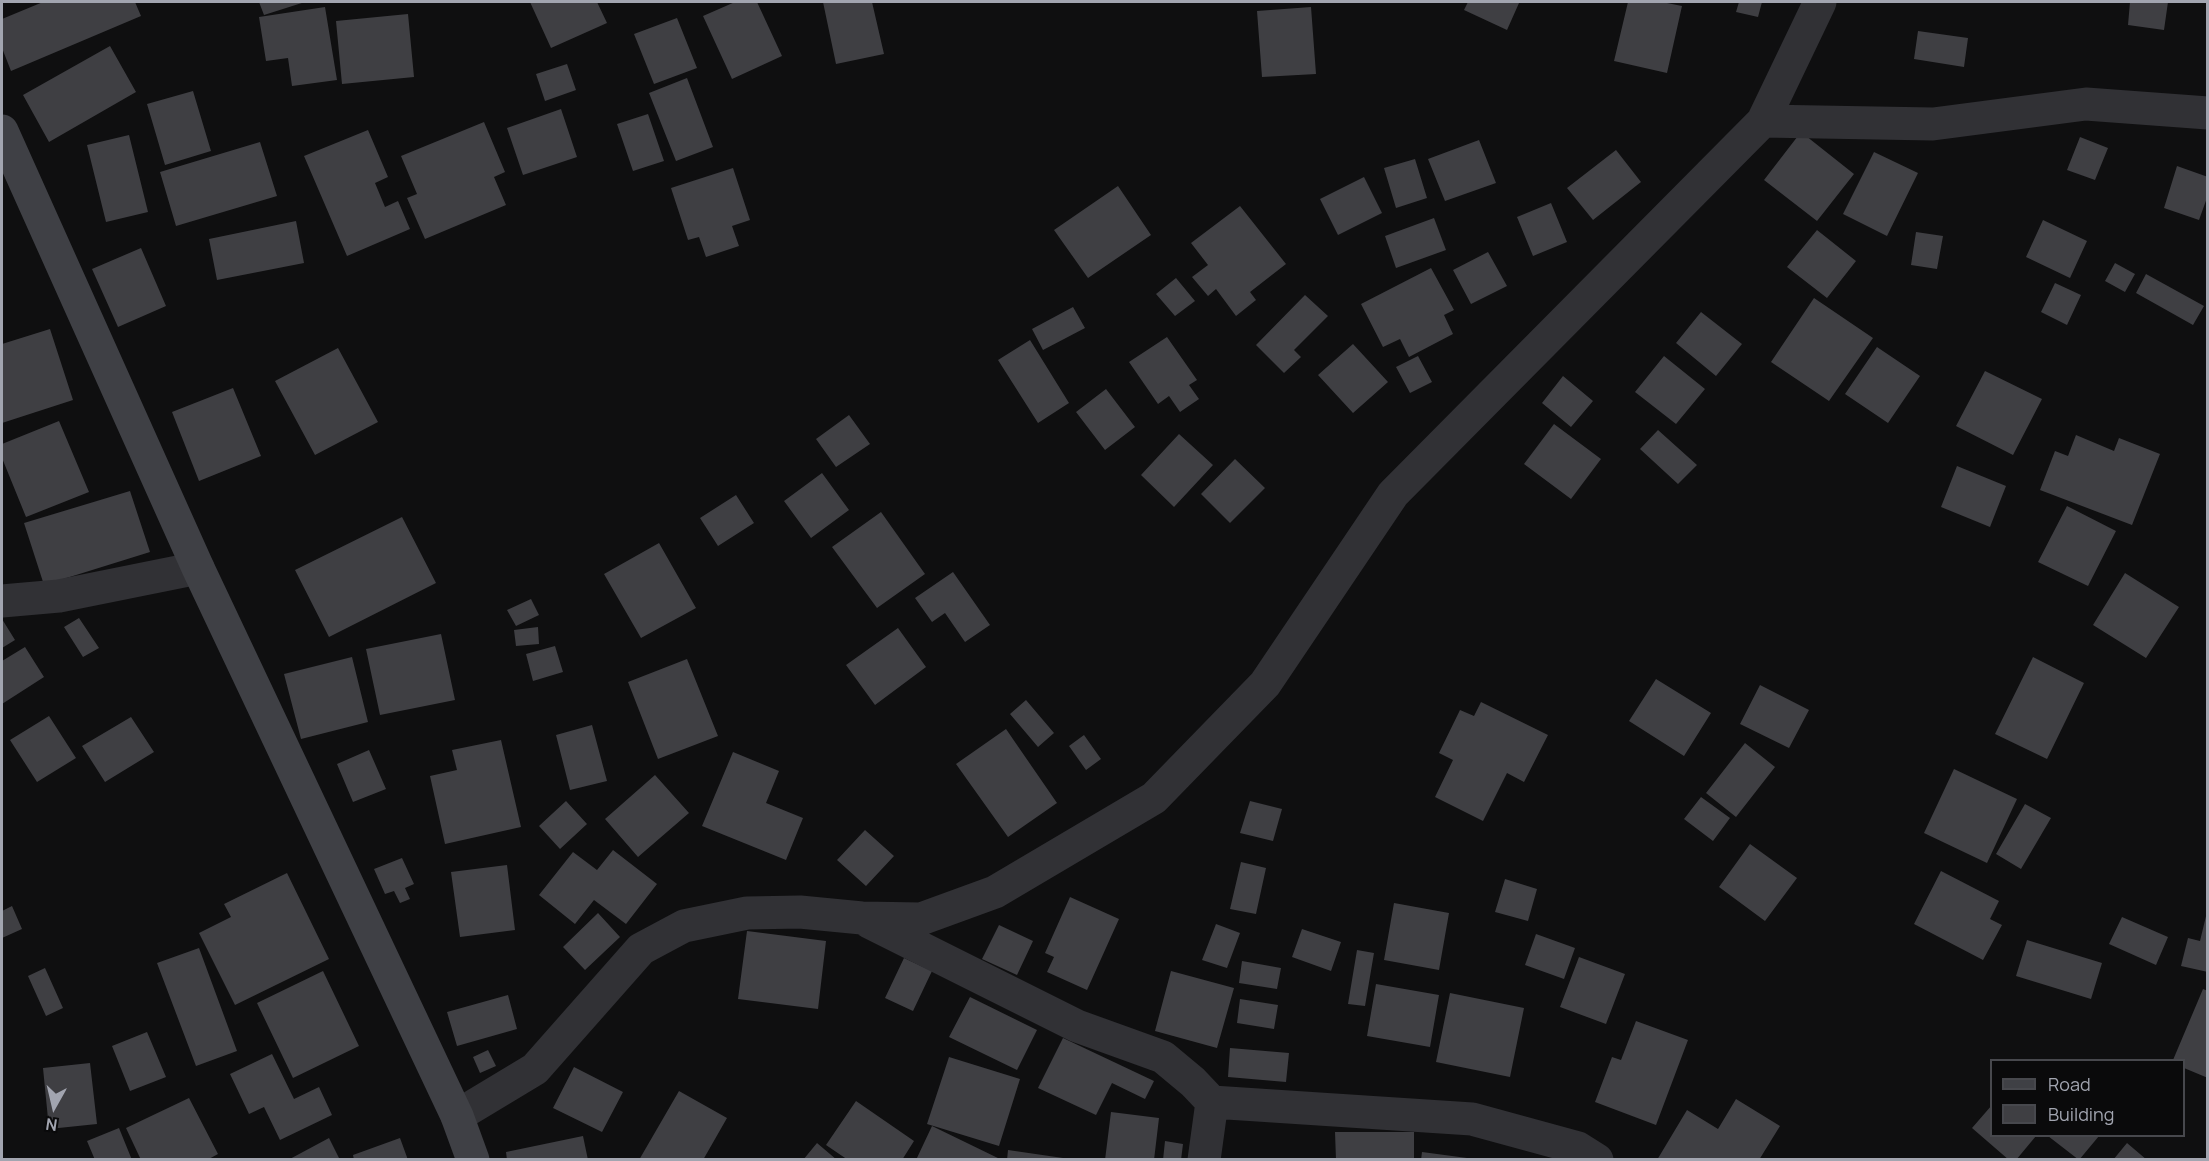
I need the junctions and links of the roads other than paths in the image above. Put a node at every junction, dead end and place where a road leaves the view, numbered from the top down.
1 (1820, 2) edge
2 (2208, 113) edge
3 (1763, 121) junction
4 (2, 131) edge
5 (198, 568) junction
6 (2, 601) edge
7 (862, 918) junction
8 (1212, 1102) junction
9 (457, 1116) junction
10 (473, 1160) edge
11 (1204, 1160) edge
12 (1597, 1160) edge

1 - 3 street
2 - 3 street
3 - 7 street
4 - 5 main road
5 - 6 street
5 - 9 main road
7 - 8 street
7 - 9 street
8 - 11 street
8 - 12 street
9 - 10 main road

